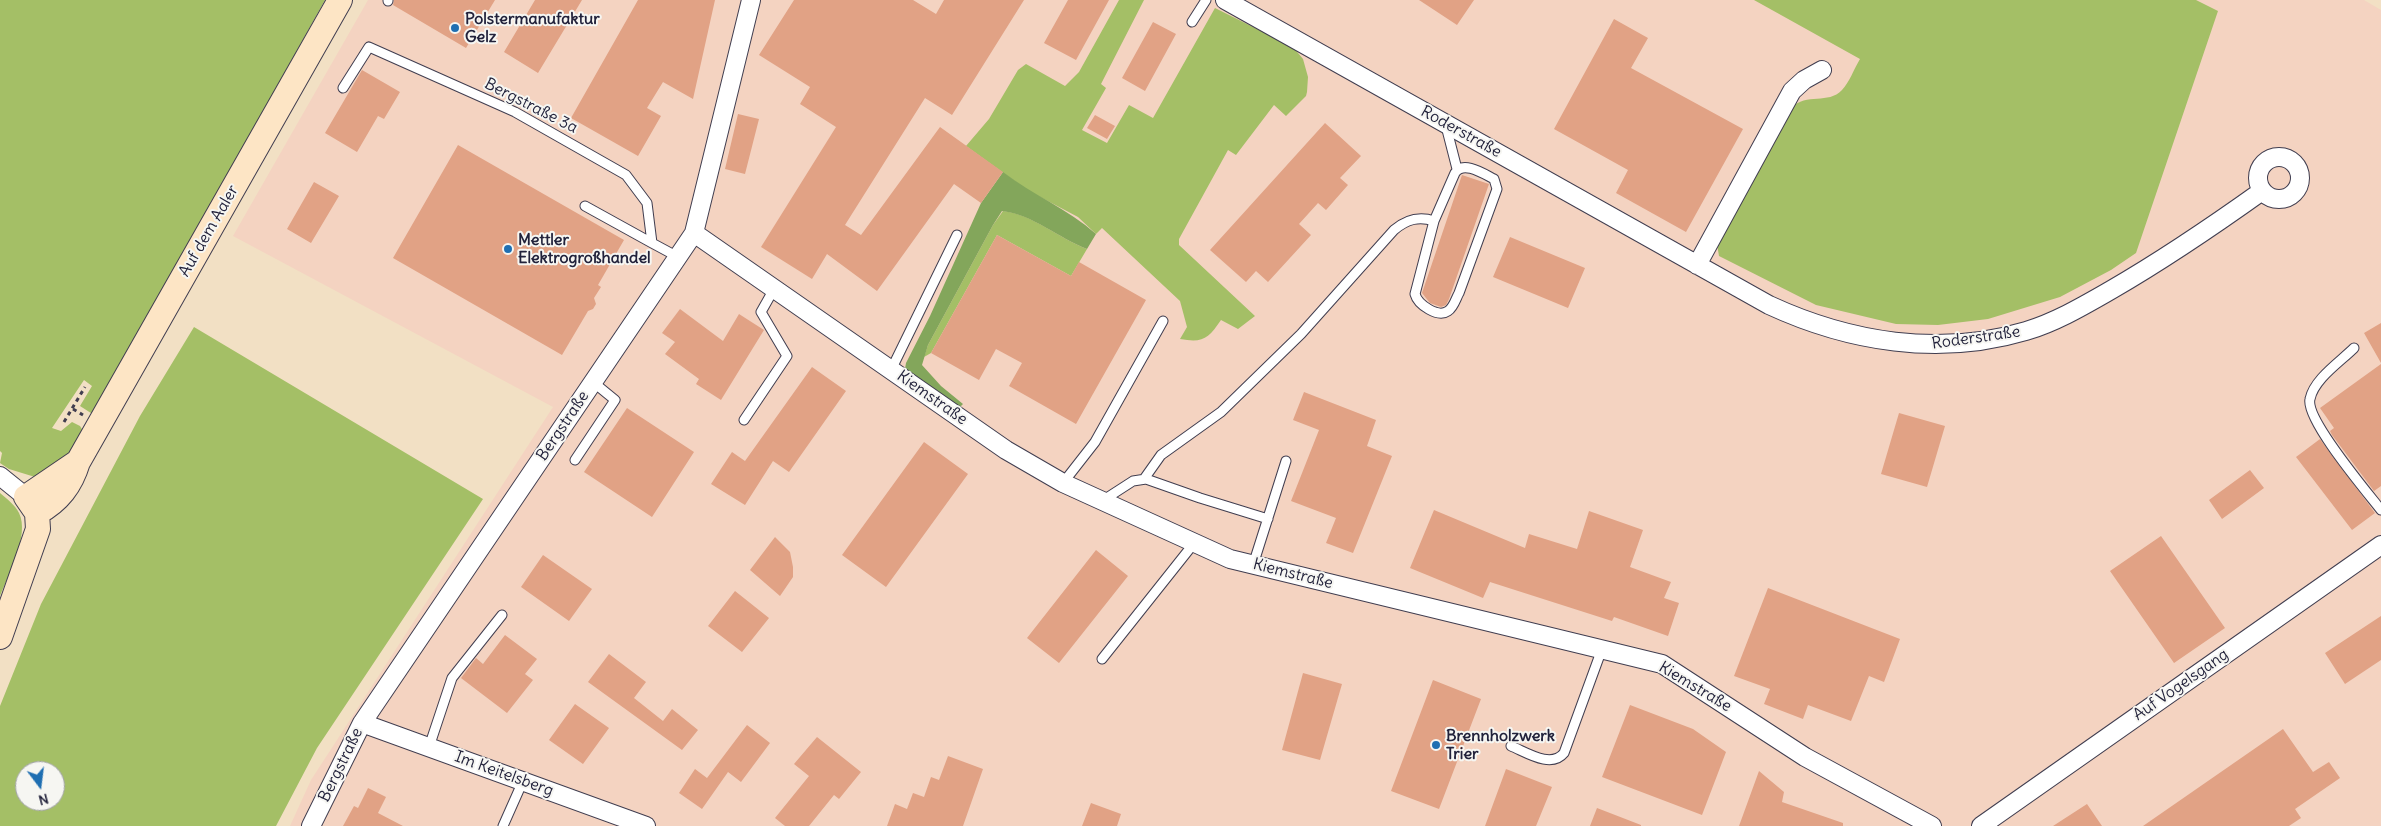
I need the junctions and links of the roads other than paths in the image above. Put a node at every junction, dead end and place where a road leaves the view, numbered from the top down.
1 (340, 0) edge
2 (751, 0) edge
3 (1206, 0) edge
4 (1225, 0) edge
5 (1192, 22) dead end
6 (1822, 70) dead end
7 (344, 88) dead end
8 (1446, 124) junction
9 (1457, 169) junction
10 (2262, 191) dead end
11 (586, 206) dead end
12 (1434, 221) junction
13 (694, 233) junction
14 (957, 236) dead end
15 (652, 243) junction
16 (678, 257) junction
17 (1697, 265) junction
18 (774, 289) junction
19 (1163, 321) dead end
20 (2354, 348) dead end
21 (891, 370) junction
22 (593, 382) junction
23 (744, 420) dead end
24 (575, 460) dead end
25 (1286, 462) dead end
26 (0, 476) edge
27 (1144, 479) junction
28 (1063, 483) junction
29 (1102, 501) junction
30 (32, 505) junction
31 (2381, 510) edge
32 (1268, 518) junction
33 (1195, 542) junction
34 (2381, 544) edge
35 (1254, 565) junction
36 (502, 615) dead end
37 (0, 638) edge
38 (1602, 649) junction
39 (1102, 659) dead end
40 (362, 723) junction
41 (1511, 746) dead end
42 (429, 747) junction
43 (523, 781) junction
44 (311, 826) edge
45 (503, 826) edge
46 (646, 826) edge
47 (1932, 826) edge
48 (1981, 826) edge

1 - 30 street, Auf dem Aaler
2 - 13 street, Bergstraße
3 - 5 lane
4 - 8 street, Roderstraße
6 - 17 street
7 - 15 lane, Bergstraße 3a
8 - 9 lane
8 - 17 street, Roderstraße
9 - 12 lane
9 - 12 lane
10 - 17 street, Roderstraße
11 - 15 lane
12 - 27 lane
13 - 16 street, Bergstraße
13 - 18 street, Kiemstraße
14 - 21 lane
15 - 16 lane
16 - 22 street, Bergstraße
18 - 21 street, Kiemstraße
18 - 23 lane
19 - 28 lane
20 - 31 lane
21 - 28 street, Kiemstraße
22 - 24 lane
22 - 40 street, Bergstraße
25 - 32 lane
26 - 30 street
27 - 29 lane
27 - 32 lane
28 - 29 street, Kiemstraße
29 - 33 street, Kiemstraße
30 - 37 street
32 - 35 lane
33 - 35 street, Kiemstraße
33 - 39 lane
34 - 48 street, Auf Vogelsgang
35 - 38 street, Kiemstraße
36 - 42 lane
38 - 41 lane
38 - 47 street, Kiemstraße
40 - 42 street, Im Keitelsberg
40 - 44 street, Bergstraße
42 - 43 street, Im Keitelsberg
43 - 45 lane
43 - 46 street, Im Keitelsberg

